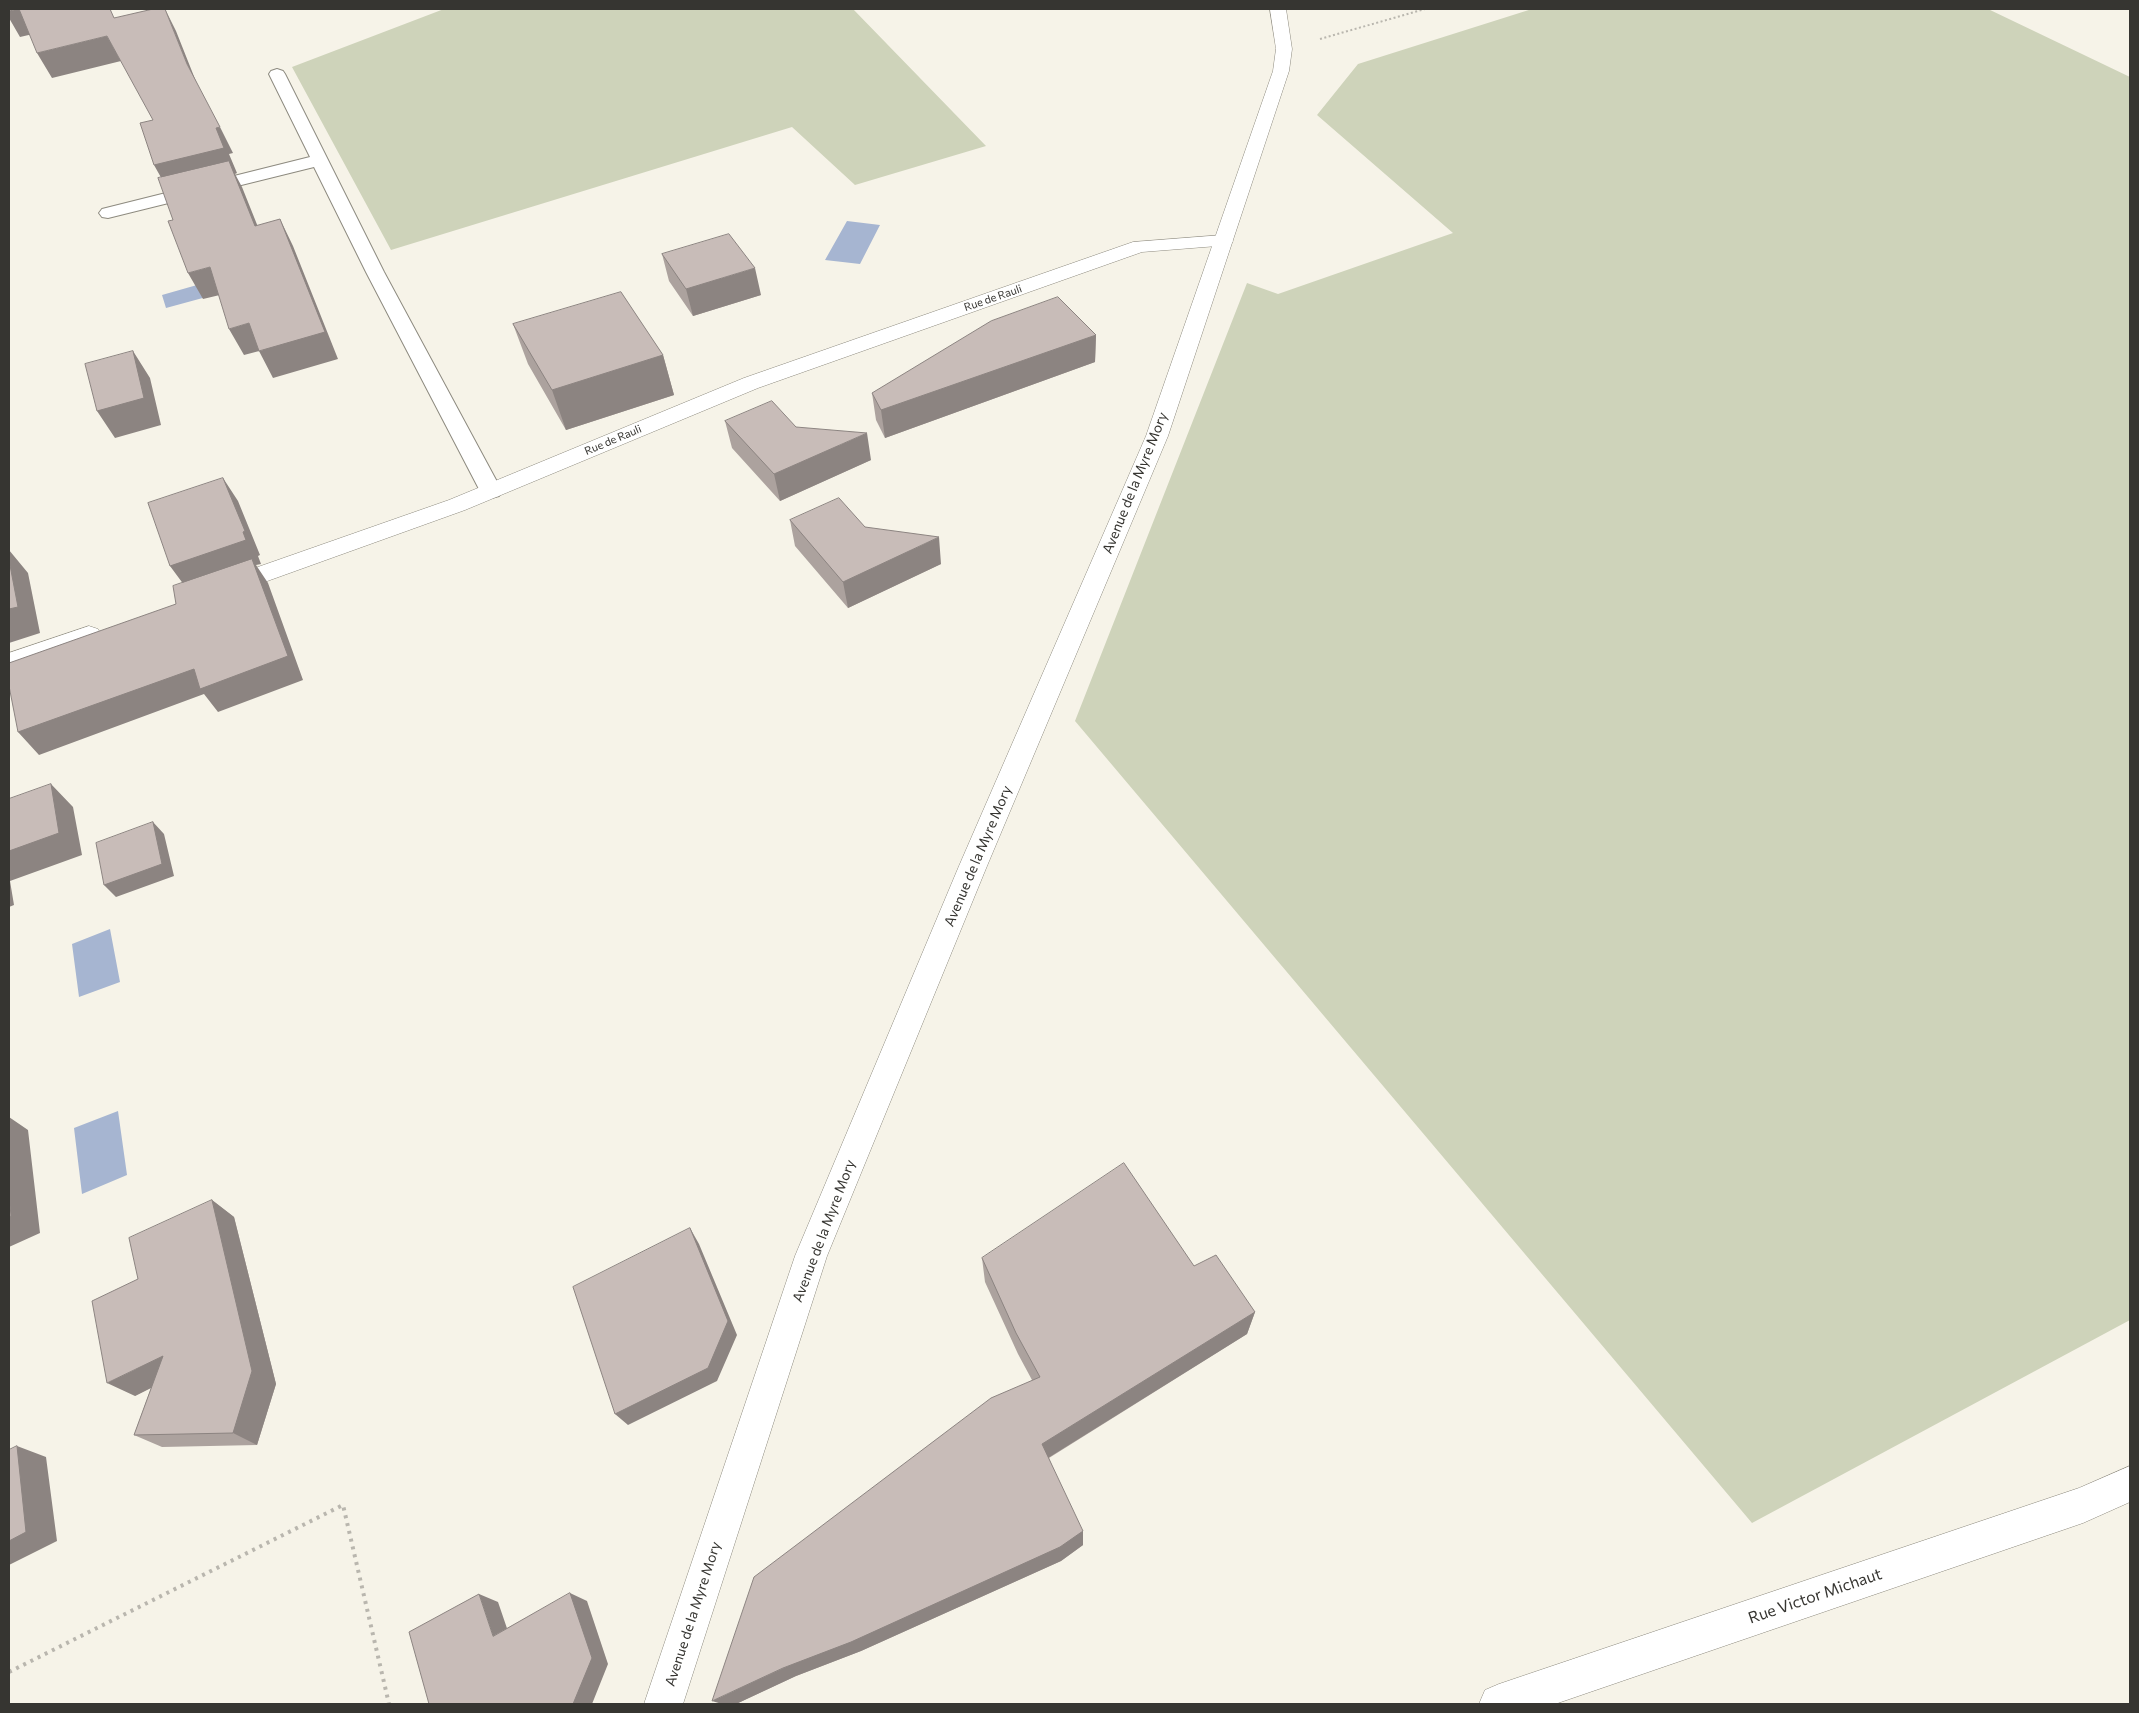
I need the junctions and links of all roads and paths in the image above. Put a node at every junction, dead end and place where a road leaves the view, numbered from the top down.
1 (1278, 9) edge
2 (1425, 9) edge
3 (1284, 49) junction
4 (276, 74) dead end
5 (320, 160) junction
6 (108, 213) dead end
7 (1223, 241) junction
8 (491, 491) junction
9 (204, 595) edge
10 (111, 628) edge
11 (9, 662) edge
12 (2130, 1484) edge
13 (9, 1672) edge
14 (389, 1704) edge
15 (663, 1704) edge
16 (1499, 1704) edge

1 - 3 street, Avenue de la Myre Mory
2 - 3 path
3 - 7 street, Avenue de la Myre Mory
4 - 5 lane
5 - 6 lane
5 - 8 lane
7 - 8 street, Rue de Rauli
7 - 15 street, Avenue de la Myre Mory
8 - 9 street, Rue de Rauli
10 - 11 street
12 - 16 street, Rue Victor Michaut
13 - 14 path

